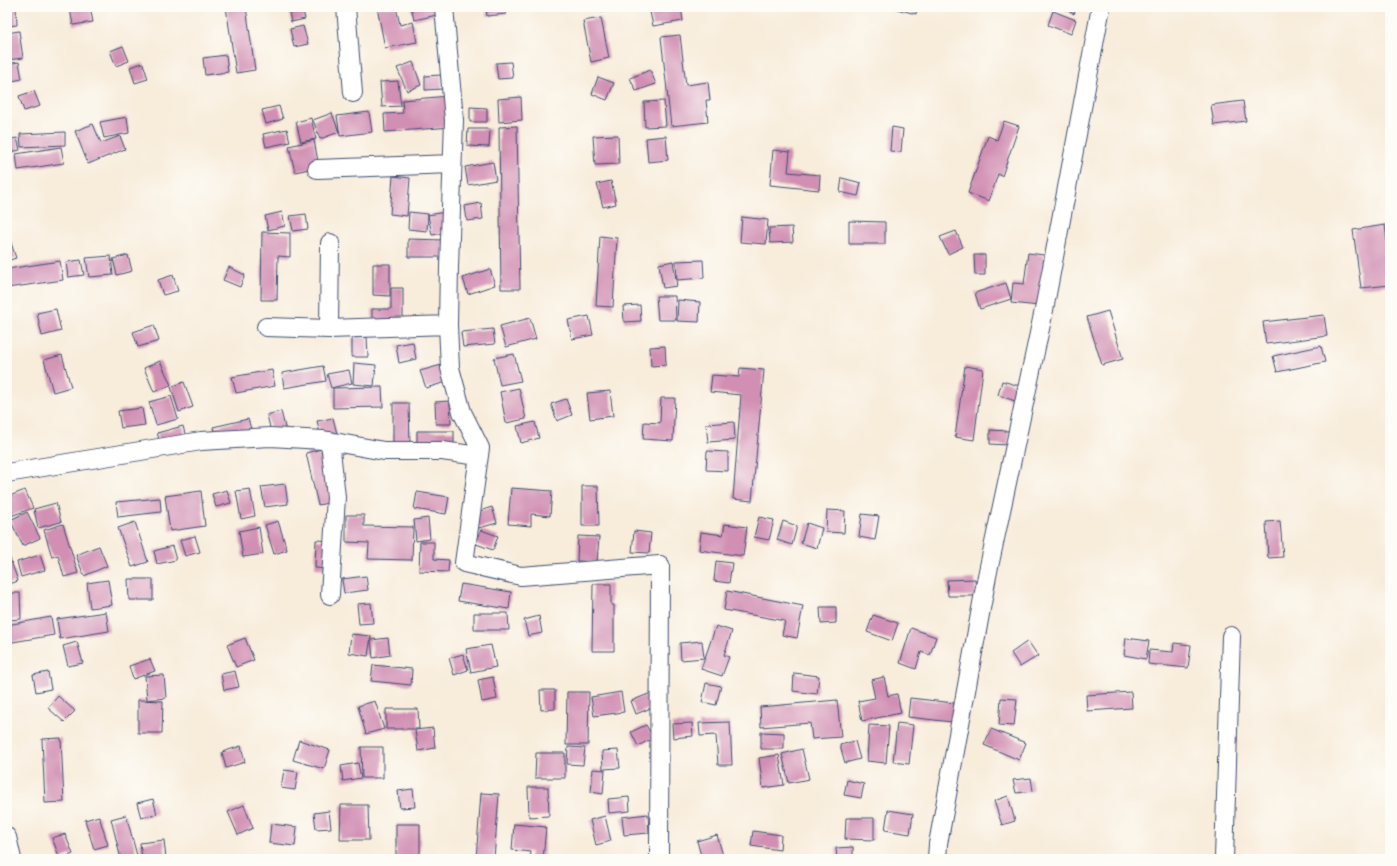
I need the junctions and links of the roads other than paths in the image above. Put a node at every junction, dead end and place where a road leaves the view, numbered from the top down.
1 (346, 7) edge
2 (444, 7) edge
3 (1101, 7) edge
4 (353, 93) dead end
5 (452, 164) junction
6 (317, 169) dead end
7 (330, 243) dead end
8 (448, 325) junction
9 (266, 328) dead end
10 (329, 329) junction
11 (330, 441) junction
12 (479, 456) junction
13 (7, 473) edge
14 (330, 595) dead end
15 (1231, 636) dead end
16 (7, 837) edge
17 (12, 859) edge
18 (659, 859) edge
19 (937, 859) edge
20 (1224, 859) edge

1 - 4 street
2 - 5 street
3 - 19 street
5 - 6 street
5 - 8 street
7 - 10 street
8 - 10 street
8 - 12 street
9 - 10 street
11 - 12 street
11 - 13 street
11 - 14 street
12 - 18 street
15 - 20 street
16 - 17 street

